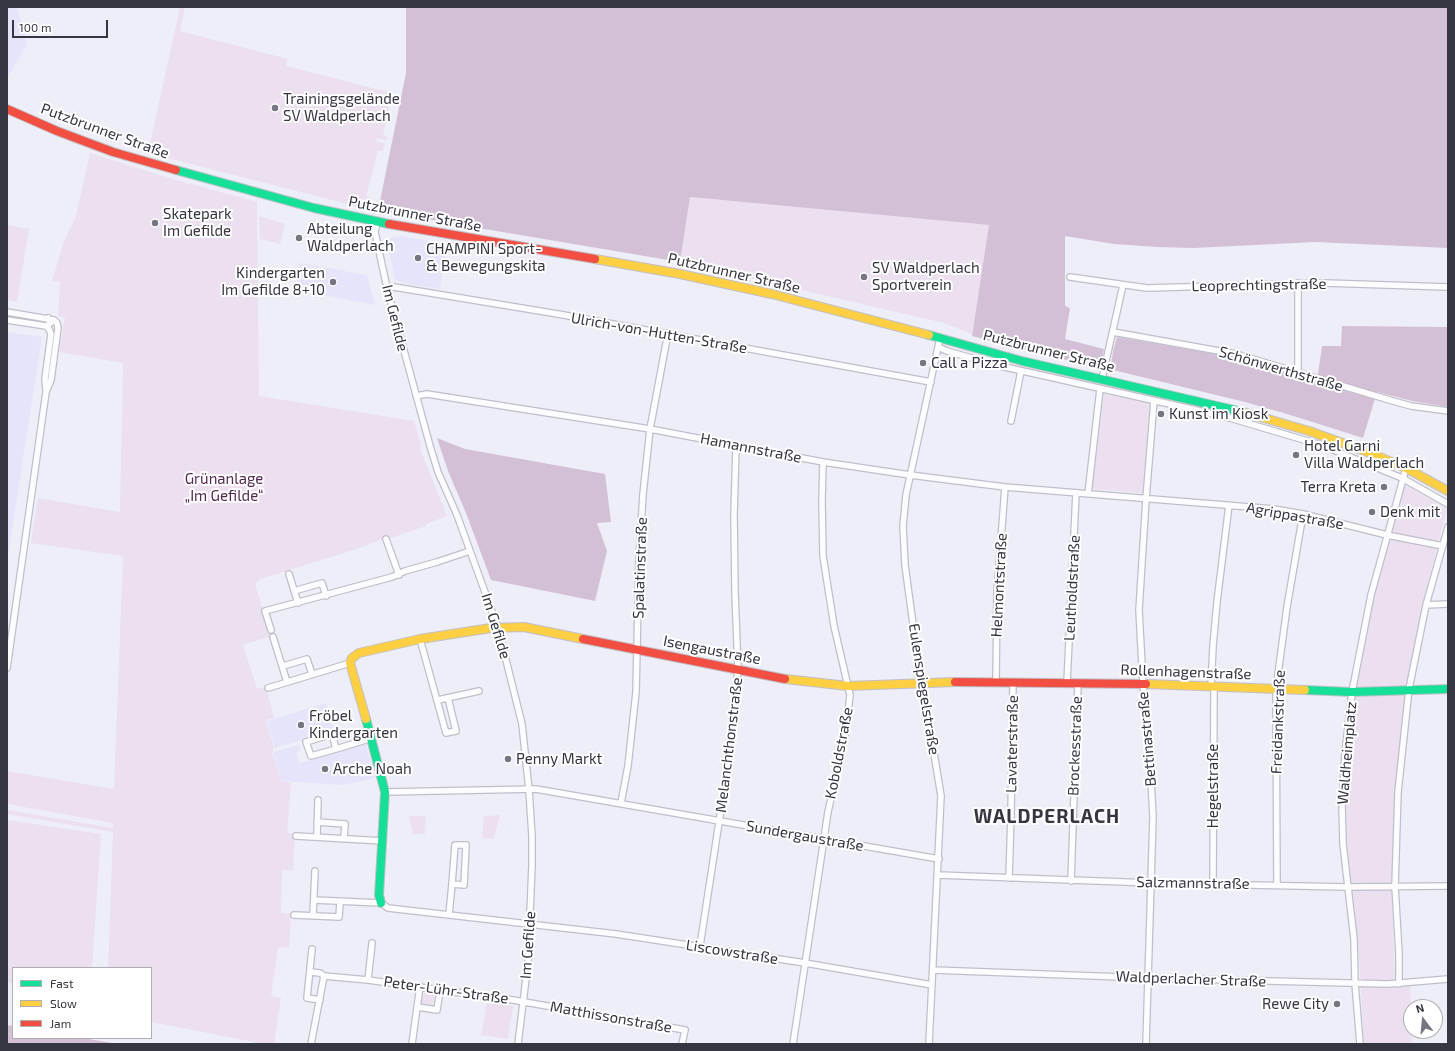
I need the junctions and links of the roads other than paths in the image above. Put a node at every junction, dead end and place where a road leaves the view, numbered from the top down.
1 (7, 109) edge
2 (377, 222) junction
3 (1070, 277) dead end
4 (1298, 283) junction
5 (1123, 285) junction
6 (1448, 287) edge
7 (387, 288) junction
8 (7, 312) edge
9 (48, 318) junction
10 (7, 320) edge
11 (46, 326) junction
12 (1112, 332) junction
13 (668, 333) junction
14 (940, 338) junction
15 (938, 347) junction
16 (1021, 371) junction
17 (1298, 372) junction
18 (1102, 379) junction
19 (931, 382) junction
20 (1100, 389) junction
21 (46, 392) junction
22 (416, 396) junction
23 (1154, 401) junction
24 (1448, 412) edge
25 (1011, 421) dead end
26 (650, 429) junction
27 (736, 446) junction
28 (823, 462) junction
29 (1406, 468) junction
30 (910, 475) junction
31 (1402, 478) junction
32 (1005, 487) junction
33 (1448, 491) edge
34 (1076, 493) junction
35 (1088, 494) junction
36 (1146, 499) junction
37 (1448, 504) edge
38 (1229, 505) junction
39 (1303, 514) junction
40 (1448, 527) edge
41 (1387, 535) junction
42 (386, 540) dead end
43 (1443, 546) junction
44 (470, 551) junction
45 (289, 574) dead end
46 (399, 575) junction
47 (294, 590) junction
48 (326, 596) junction
49 (298, 603) junction
50 (1448, 604) edge
51 (1426, 605) junction
52 (498, 628) junction
53 (271, 630) dead end
54 (274, 637) dead end
55 (420, 639) junction
56 (638, 650) junction
57 (350, 663) junction
58 (283, 666) junction
59 (7, 668) edge
60 (738, 670) junction
61 (312, 674) junction
62 (287, 682) junction
63 (922, 682) junction
64 (996, 682) junction
65 (1013, 682) junction
66 (1067, 683) junction
67 (1078, 683) junction
68 (1143, 684) junction
69 (848, 686) junction
70 (1212, 687) junction
71 (268, 688) dead end
72 (1276, 689) junction
73 (1409, 689) junction
74 (1448, 689) edge
75 (479, 691) dead end
76 (1352, 692) junction
77 (448, 698) junction
78 (438, 700) junction
79 (372, 738) junction
80 (336, 749) junction
81 (529, 790) junction
82 (385, 792) junction
83 (318, 800) dead end
84 (621, 803) junction
85 (720, 821) junction
86 (317, 822) junction
87 (296, 836) dead end
88 (316, 837) junction
89 (344, 838) junction
90 (823, 839) junction
91 (383, 841) junction
92 (939, 859) junction
93 (315, 871) dead end
94 (938, 875) junction
95 (1008, 878) junction
96 (1070, 881) junction
97 (1151, 883) junction
98 (452, 884) junction
99 (1213, 884) junction
100 (1277, 885) junction
101 (1395, 886) junction
102 (1448, 886) edge
103 (1348, 887) junction
104 (314, 900) junction
105 (340, 902) junction
106 (381, 903) junction
107 (294, 915) dead end
108 (449, 915) junction
109 (313, 916) junction
110 (530, 923) junction
111 (372, 943) dead end
112 (700, 946) junction
113 (312, 949) dead end
114 (805, 963) junction
115 (933, 970) junction
116 (310, 972) junction
117 (324, 976) junction
118 (1149, 978) junction
119 (368, 980) junction
120 (1448, 980) edge
121 (1355, 983) junction
122 (1399, 984) junction
123 (932, 985) junction
124 (420, 986) junction
125 (440, 990) junction
126 (320, 1000) junction
127 (524, 1002) junction
128 (418, 1007) junction
129 (311, 1044) edge
130 (412, 1044) edge
131 (518, 1044) edge
132 (682, 1044) edge
133 (793, 1044) edge
134 (929, 1044) edge
135 (1146, 1044) edge
136 (1360, 1044) edge

1 - 2 main road, Putzbrunner Straße
2 - 7 street, Im Gefilde
2 - 14 main road, Putzbrunner Straße
3 - 5 street, Leoprechtingstraße
4 - 5 street, Leoprechtingstraße
4 - 6 street, Leoprechtingstraße
4 - 17 street
5 - 12 street
7 - 13 street, Ulrich-von-Hutten-Straße
7 - 22 street, Im Gefilde
8 - 9 street
9 - 11 street
9 - 21 street
10 - 11 street
11 - 21 street
12 - 17 street, Schönwerthstraße
12 - 18 street
13 - 19 street, Ulrich-von-Hutten-Straße
13 - 26 street, Spalatinstraße
14 - 15 street, Eulenspiegelstraße
14 - 18 main road, Putzbrunner Straße
15 - 16 street, Putzbrunner Straße
15 - 19 street, Eulenspiegelstraße
16 - 20 street, Putzbrunner Straße
16 - 25 street
17 - 24 street, Schönwerthstraße
18 - 29 main road, Putzbrunner Straße
19 - 30 street, Eulenspiegelstraße
20 - 23 street, Putzbrunner Straße
20 - 35 street
21 - 59 street
22 - 26 street, Hamannstraße
22 - 44 street, Im Gefilde
23 - 31 street, Putzbrunner Straße
23 - 36 street, Bettinastraße
26 - 27 street, Hamannstraße
26 - 56 street, Spalatinstraße
27 - 28 street, Hamannstraße
27 - 60 street, Melanchthonstraße
28 - 30 street, Hamannstraße
28 - 69 street, Koboldstraße
29 - 31 street, Waldheimplatz
29 - 33 main road, Putzbrunner Straße
30 - 32 street, Hamannstraße
30 - 63 street, Eulenspiegelstraße
31 - 37 street, Putzbrunner Straße
31 - 41 street, Waldheimplatz
32 - 34 street, Hamannstraße
32 - 64 street, Helmontstraße
34 - 35 street, Hamannstraße
34 - 66 street, Leutholdstraße
35 - 36 street, Agrippastraße
36 - 38 street, Agrippastraße
36 - 68 street, Bettinastraße
38 - 39 street, Agrippastraße
38 - 70 street, Hegelstraße
39 - 41 street, Agrippastraße
39 - 72 street, Freidankstraße
40 - 43 street
41 - 43 street, Agrippastraße
41 - 76 street, Waldheimplatz
42 - 46 street
43 - 51 street
44 - 46 street
44 - 52 street, Im Gefilde
45 - 47 street
46 - 48 street
47 - 48 street
47 - 49 street
48 - 49 street
49 - 53 street
50 - 51 street
51 - 73 street
52 - 55 main road, Isengaustraße
52 - 56 main road, Isengaustraße
52 - 81 street, Im Gefilde
54 - 58 street
55 - 57 main road, Isengaustraße
55 - 78 street
56 - 60 main road, Isengaustraße
56 - 84 street, Spalatinstraße
57 - 61 street
57 - 79 main road
58 - 61 street
58 - 62 street
60 - 69 main road, Isengaustraße
60 - 85 street, Melanchthonstraße
61 - 62 street
62 - 71 street
63 - 64 main road, Rollenhagenstraße
63 - 69 main road, Isengaustraße
63 - 92 street, Eulenspiegelstraße
64 - 65 main road, Rollenhagenstraße
65 - 66 main road, Rollenhagenstraße
65 - 95 street, Lavaterstraße
66 - 67 main road, Rollenhagenstraße
67 - 68 main road, Rollenhagenstraße
67 - 96 street, Brockesstraße
68 - 70 main road, Rollenhagenstraße
68 - 97 street, Bettinastraße
69 - 90 street, Koboldstraße
70 - 72 main road, Rollenhagenstraße
70 - 99 street, Hegelstraße
72 - 76 main road, Rollenhagenstraße
72 - 100 street, Freidankstraße
73 - 74 main road, Rollenhagenstraße
73 - 76 main road, Rollenhagenstraße
73 - 101 street
75 - 77 street
76 - 103 street, Waldheimplatz
77 - 78 street
77 - 78 street
79 - 80 street
79 - 82 main road
80 - 80 street
81 - 82 street, Sundergaustraße
81 - 84 street, Sundergaustraße
81 - 110 street, Im Gefilde
82 - 91 main road
83 - 86 street
84 - 85 street, Sundergaustraße
85 - 90 street, Sundergaustraße
85 - 112 street, Melanchthonstraße
86 - 88 street
86 - 89 street
87 - 88 street
88 - 89 street
89 - 91 street
90 - 92 street, Sundergaustraße
90 - 114 street, Koboldstraße
91 - 106 main road
92 - 94 street, Eulenspiegelstraße
93 - 104 street
94 - 95 street, Salzmannstraße
94 - 115 street, Eulenspiegelstraße
95 - 96 street, Salzmannstraße
96 - 97 street, Salzmannstraße
97 - 99 street, Salzmannstraße
97 - 118 street, Bettinastraße
98 - 98 street
98 - 108 street
99 - 100 street, Salzmannstraße
100 - 103 street, Salzmannstraße
101 - 102 street, Salzmannstraße
101 - 103 street, Salzmannstraße
101 - 122 street
103 - 121 street, Waldheimplatz
104 - 105 street, Liscowstraße
104 - 109 street
105 - 106 street, Liscowstraße
105 - 109 street
106 - 108 street, Liscowstraße
107 - 109 street
108 - 110 street, Liscowstraße
110 - 112 street, Liscowstraße
110 - 127 street, Im Gefilde
111 - 119 street, Peter-Lühr-Straße
112 - 114 street, Liscowstraße
113 - 116 street
114 - 123 street, Liscowstraße
114 - 133 street, Koboldstraße
115 - 118 street, Waldperlacher Straße
115 - 123 street, Eulenspiegelstraße
116 - 117 street, Peter-Lühr-Straße
116 - 126 street
117 - 119 street, Peter-Lühr-Straße
117 - 126 street
118 - 121 street, Waldperlacher Straße
118 - 135 street, Bettinastraße
119 - 124 street, Peter-Lühr-Straße
120 - 122 street, Waldperlacher Straße
121 - 122 street, Waldperlacher Straße
121 - 136 street, Waldheimplatz
123 - 134 street, Eulenspiegelstraße
124 - 125 street, Peter-Lühr-Straße
124 - 128 street
125 - 127 street, Peter-Lühr-Straße
125 - 128 street
126 - 129 street
127 - 131 street, Im Gefilde
127 - 132 street, Matthissonstraße
128 - 130 street

